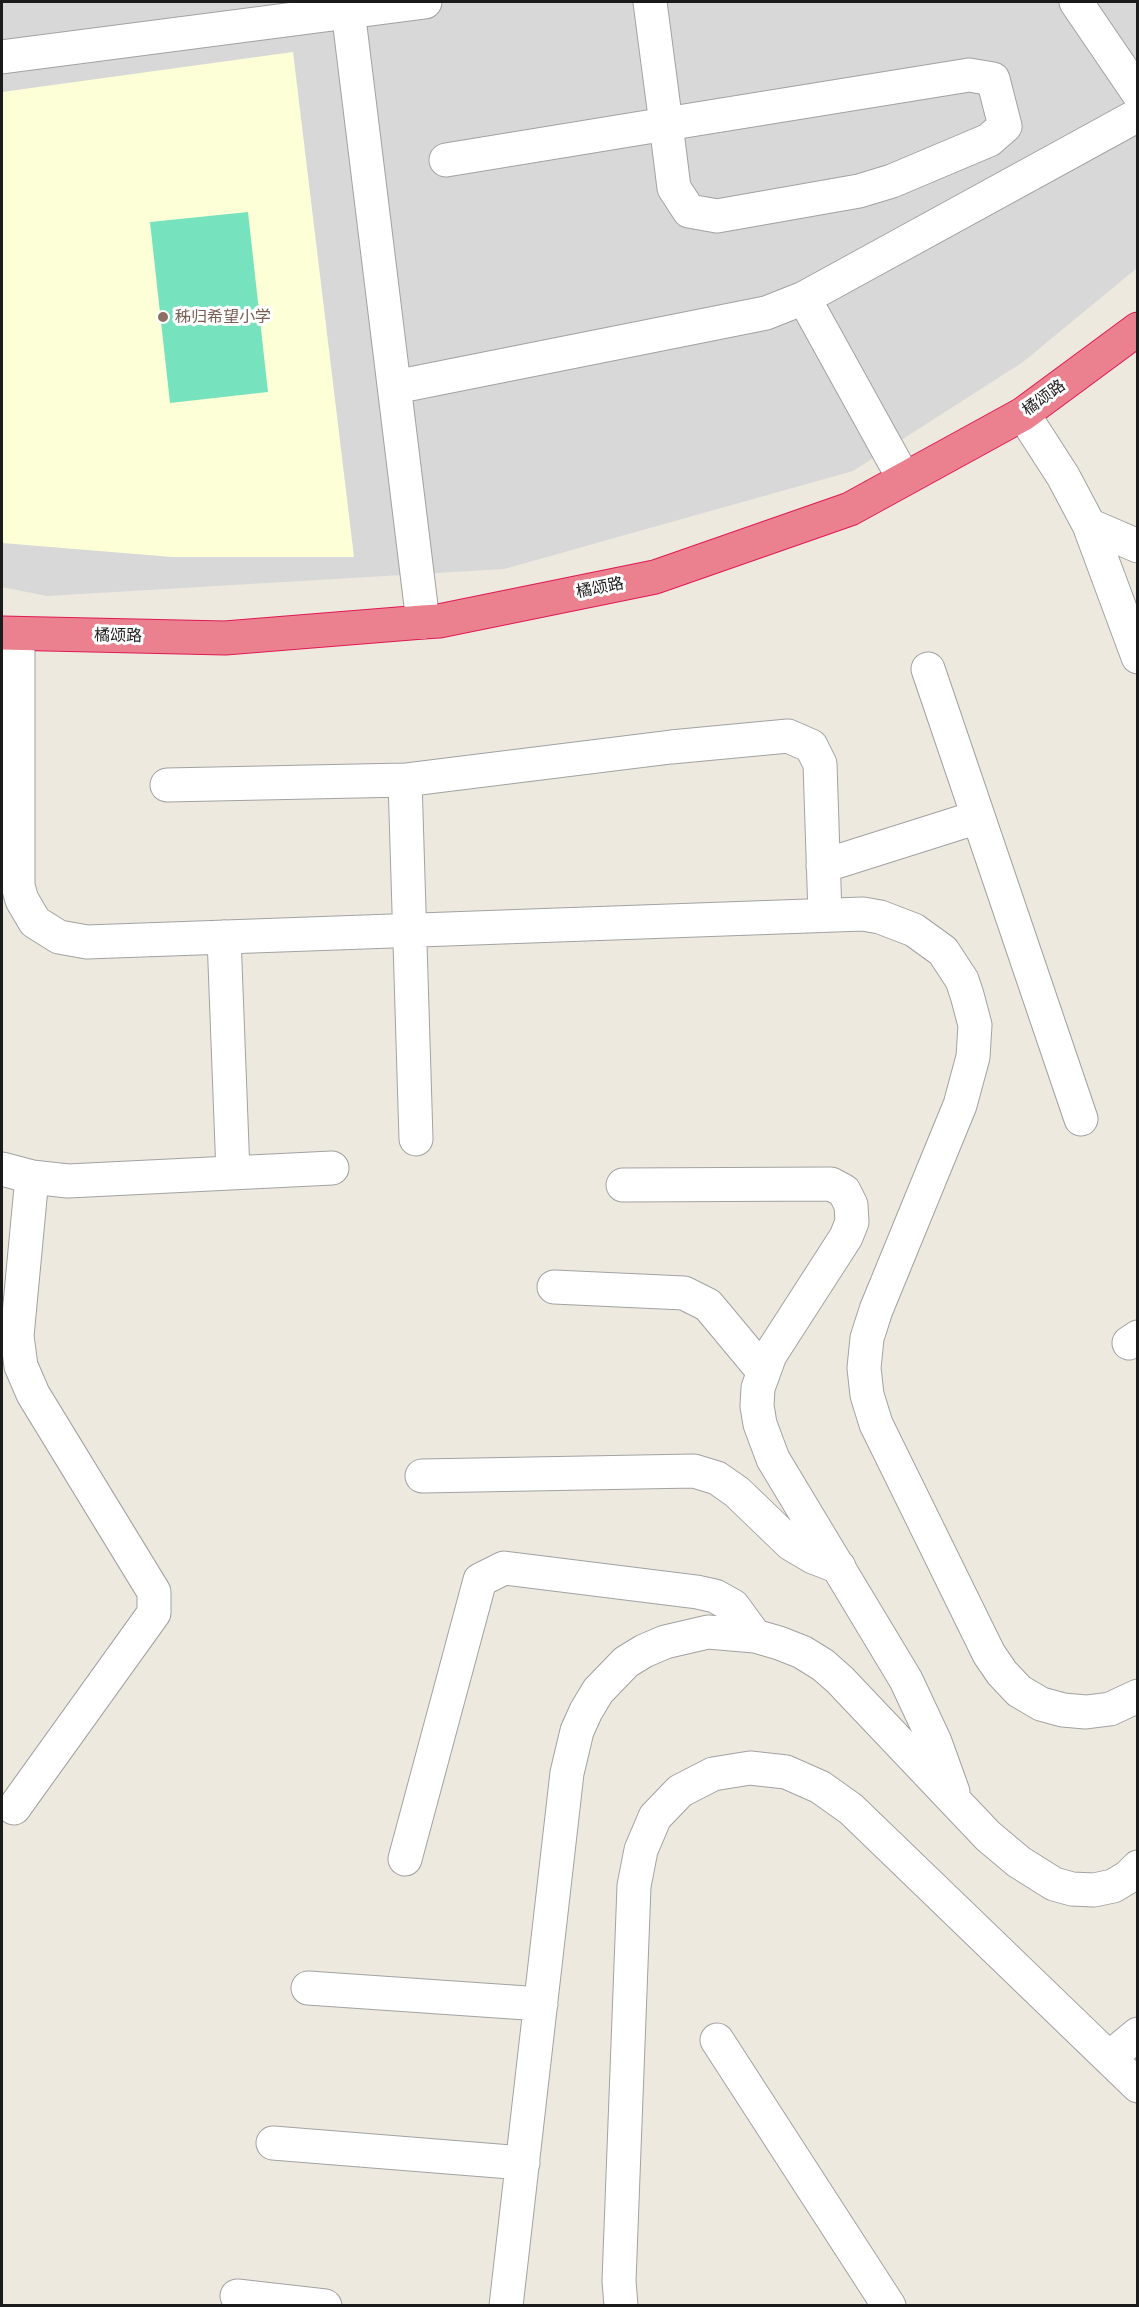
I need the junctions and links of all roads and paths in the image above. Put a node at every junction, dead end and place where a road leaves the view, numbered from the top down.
1 (425, 2) edge
2 (650, 2) edge
3 (1076, 2) edge
4 (347, 7) edge
5 (2, 57) edge
6 (1137, 93) edge
7 (1137, 115) edge
8 (666, 124) junction
9 (446, 160) dead end
10 (804, 298) junction
11 (1137, 329) edge
12 (395, 387) junction
13 (1023, 414) junction
14 (904, 479) junction
15 (1089, 525) junction
16 (1137, 546) edge
17 (423, 622) junction
18 (10, 634) edge
19 (1137, 657) edge
20 (928, 669) dead end
21 (405, 780) junction
22 (167, 784) dead end
23 (978, 817) junction
24 (823, 866) junction
25 (825, 915) junction
26 (409, 930) junction
27 (224, 937) junction
28 (1080, 1119) dead end
29 (416, 1138) dead end
30 (332, 1168) dead end
31 (17, 1173) edge
32 (233, 1173) junction
33 (623, 1185) dead end
34 (554, 1287) dead end
35 (11, 1363) edge
36 (763, 1371) junction
37 (422, 1476) dead end
38 (838, 1567) junction
39 (755, 1636) junction
40 (1137, 1696) edge
41 (957, 1804) junction
42 (14, 1808) dead end
43 (405, 1859) dead end
44 (1137, 1867) edge
45 (308, 1988) dead end
46 (541, 2004) junction
47 (1137, 2034) edge
48 (717, 2040) dead end
49 (1109, 2058) junction
50 (1137, 2086) edge
51 (273, 2143) dead end
52 (523, 2163) junction
53 (237, 2296) dead end
54 (325, 2306) edge
55 (506, 2306) edge
56 (621, 2306) edge
57 (889, 2306) edge

1 - 4 street
2 - 8 street
3 - 6 street
4 - 5 street
4 - 12 street
7 - 10 street
8 - 8 street
8 - 9 street
10 - 12 street
10 - 14 street
11 - 13 highway, 橘颂路
12 - 17 street
13 - 14 highway, 橘颂路
13 - 15 street
14 - 17 highway, 橘颂路
15 - 16 street
15 - 19 street
17 - 18 highway, 橘颂路
18 - 27 street
20 - 23 street
21 - 22 street
21 - 24 street
21 - 26 street
23 - 24 street
23 - 28 street
24 - 25 street
25 - 26 street
25 - 40 street
26 - 27 street
26 - 29 street
27 - 32 street
30 - 32 street
31 - 32 street
31 - 35 street
33 - 36 street
34 - 36 street
35 - 42 street
36 - 38 street
37 - 38 street
38 - 41 street
39 - 41 street
39 - 43 street
39 - 46 street
41 - 44 street
45 - 46 street
46 - 52 street
47 - 49 street
48 - 57 street
49 - 50 street
49 - 56 street
51 - 52 street
52 - 55 street
53 - 54 street

